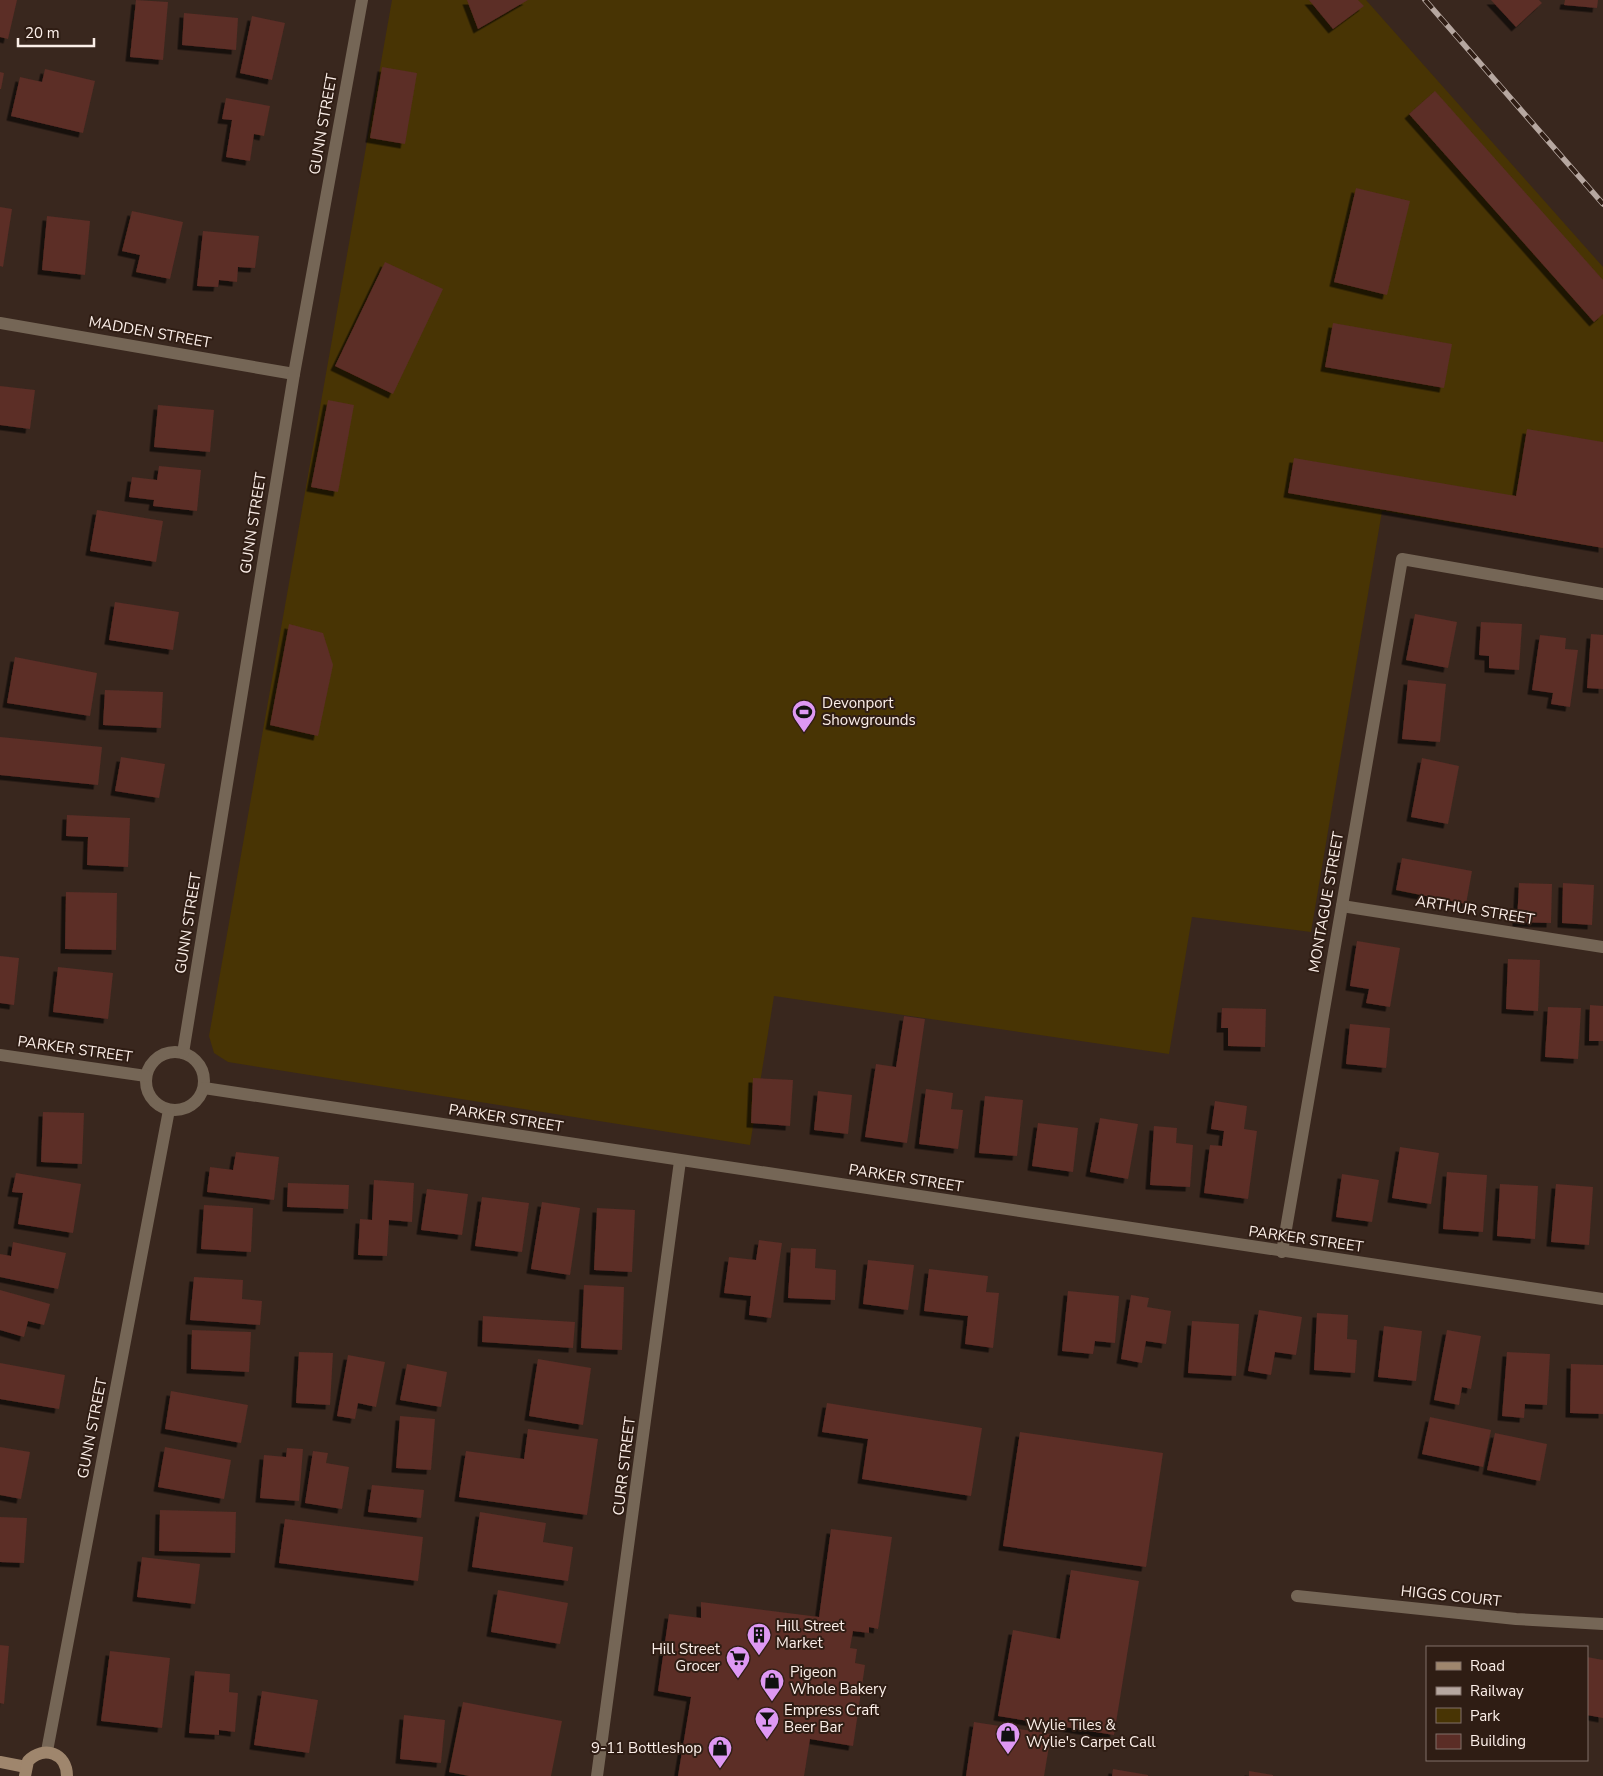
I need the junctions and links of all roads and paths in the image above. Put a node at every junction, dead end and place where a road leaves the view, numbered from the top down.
1 (362, 0) edge
2 (0, 323) edge
3 (294, 374) junction
4 (1603, 594) edge
5 (1342, 906) junction
6 (1603, 947) edge
7 (183, 1053) junction
8 (0, 1055) edge
9 (146, 1076) junction
10 (204, 1088) junction
11 (169, 1110) junction
12 (680, 1161) junction
13 (1282, 1252) junction
14 (1603, 1299) edge
15 (1297, 1596) dead end
16 (1603, 1624) edge
17 (47, 1751) junction
18 (0, 1762) edge
19 (25, 1772) edge
20 (67, 1776) edge
21 (597, 1776) edge

1 - 3 street, GUNN STREET
2 - 3 street, MADDEN STREET
3 - 7 street, GUNN STREET
4 - 5 street, MONTAGUE STREET
5 - 6 street, ARTHUR STREET
5 - 13 street, MONTAGUE STREET
7 - 9 street
7 - 10 street
8 - 9 street, PARKER STREET
9 - 11 street
10 - 11 street
10 - 12 street, PARKER STREET
11 - 17 street, GUNN STREET
12 - 13 street, PARKER STREET
12 - 21 street, CURR STREET
13 - 14 street, PARKER STREET
15 - 16 street, HIGGS COURT
17 - 19 main road
17 - 20 main road
18 - 19 main road

